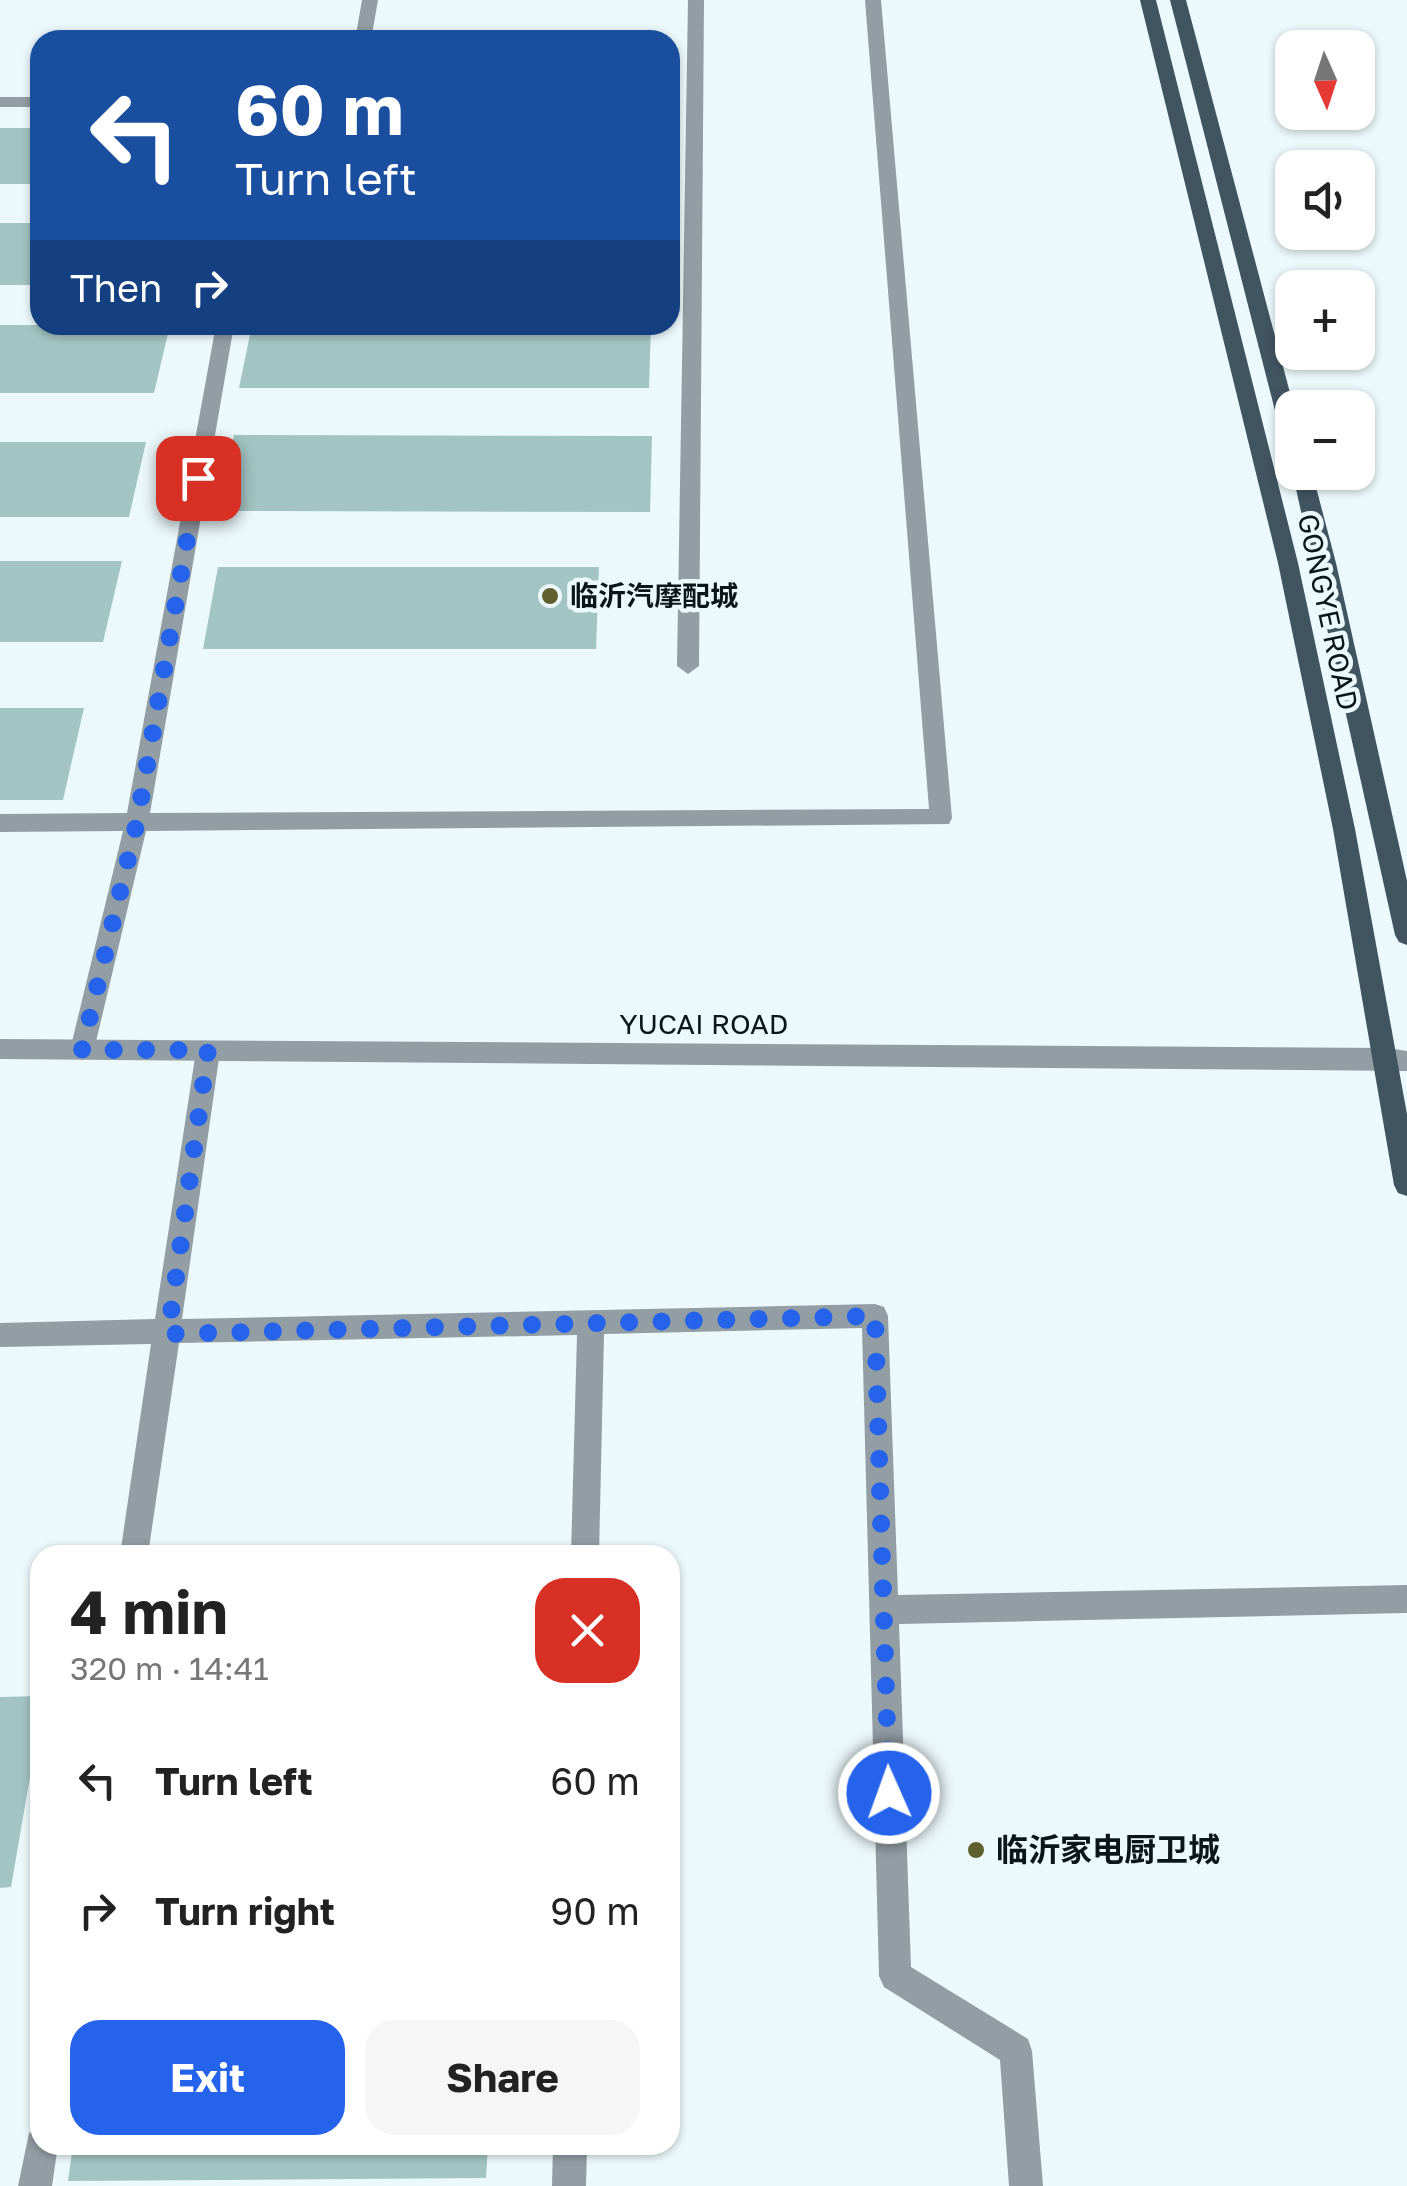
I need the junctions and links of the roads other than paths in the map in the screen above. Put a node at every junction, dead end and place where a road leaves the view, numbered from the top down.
1 (370, 0) edge
2 (696, 0) edge
3 (873, 0) edge
4 (1148, 0) edge
5 (1178, 0) edge
6 (365, 30) edge
7 (680, 99) edge
8 (694, 99) junction
9 (0, 102) edge
10 (30, 102) edge
11 (224, 335) edge
12 (1280, 390) edge
13 (1307, 490) edge
14 (688, 666) dead end
15 (137, 822) junction
16 (0, 823) edge
17 (1407, 935) edge
18 (0, 1049) edge
19 (82, 1050) junction
20 (208, 1050) junction
21 (1397, 1060) edge
22 (1407, 1185) edge
23 (591, 1322) junction
24 (0, 1334) edge
25 (168, 1334) junction
26 (136, 1545) edge
27 (585, 1545) edge
28 (1407, 1599) edge
29 (883, 1610) junction
30 (39, 2155) edge
31 (570, 2155) edge
32 (34, 2186) edge
33 (569, 2186) edge
34 (1026, 2186) edge

1 - 6 street
2 - 8 street
3 - 15 street
4 - 21 main road, GONGYE ROAD
5 - 12 main road
7 - 8 street
8 - 14 street
9 - 10 street
11 - 15 street
13 - 17 main road, GONGYE ROAD
15 - 16 street
15 - 19 street
18 - 19 street, YUCAI ROAD
19 - 20 street, YUCAI ROAD
20 - 21 street, YUCAI ROAD
20 - 25 street
21 - 22 main road, GONGYE ROAD
23 - 25 street
23 - 27 street
23 - 29 street
24 - 25 street
25 - 26 street
28 - 29 street
29 - 34 street
30 - 32 street
31 - 33 street

